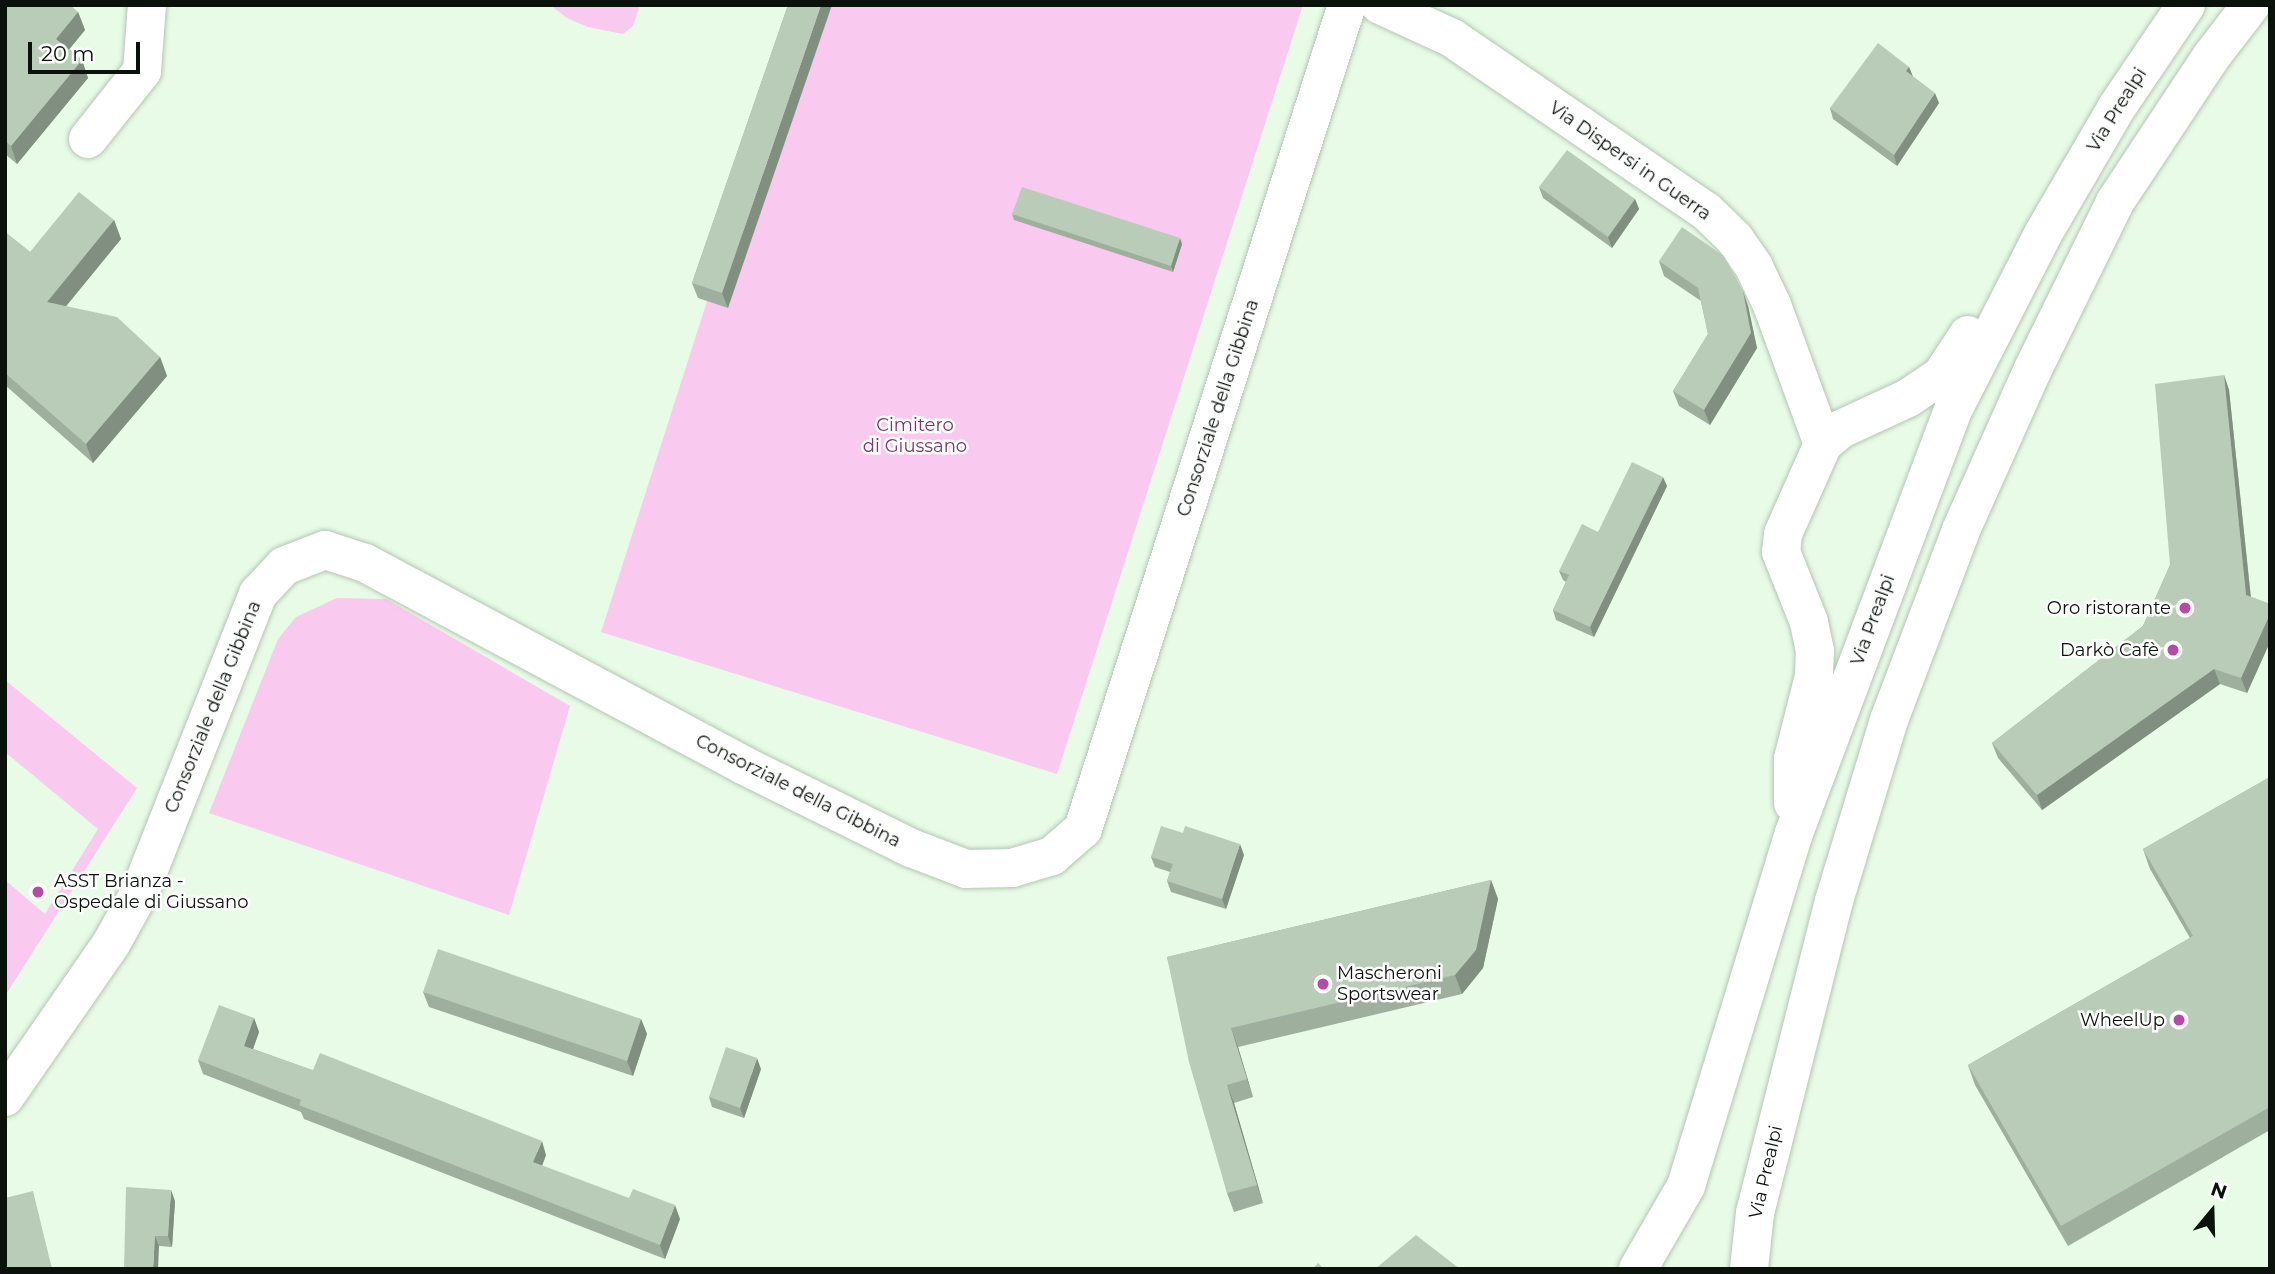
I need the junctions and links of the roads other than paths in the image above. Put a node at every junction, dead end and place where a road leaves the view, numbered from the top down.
1 (147, 5) edge
2 (1347, 5) edge
3 (1380, 5) edge
4 (2186, 5) edge
5 (2251, 5) edge
6 (88, 139) dead end
7 (2031, 254) junction
8 (1823, 443) junction
9 (1794, 832) junction
10 (5, 1097) edge
11 (1638, 1269) edge
12 (1749, 1269) edge

1 - 6 street
2 - 10 street, Consorziale della Gibbina
3 - 8 street, Via Dispersi in Guerra
4 - 7 street, Via Prealpi
5 - 12 street, Via Prealpi
7 - 8 street
7 - 9 street, Via Prealpi
8 - 9 street
9 - 11 street, Via Prealpi

